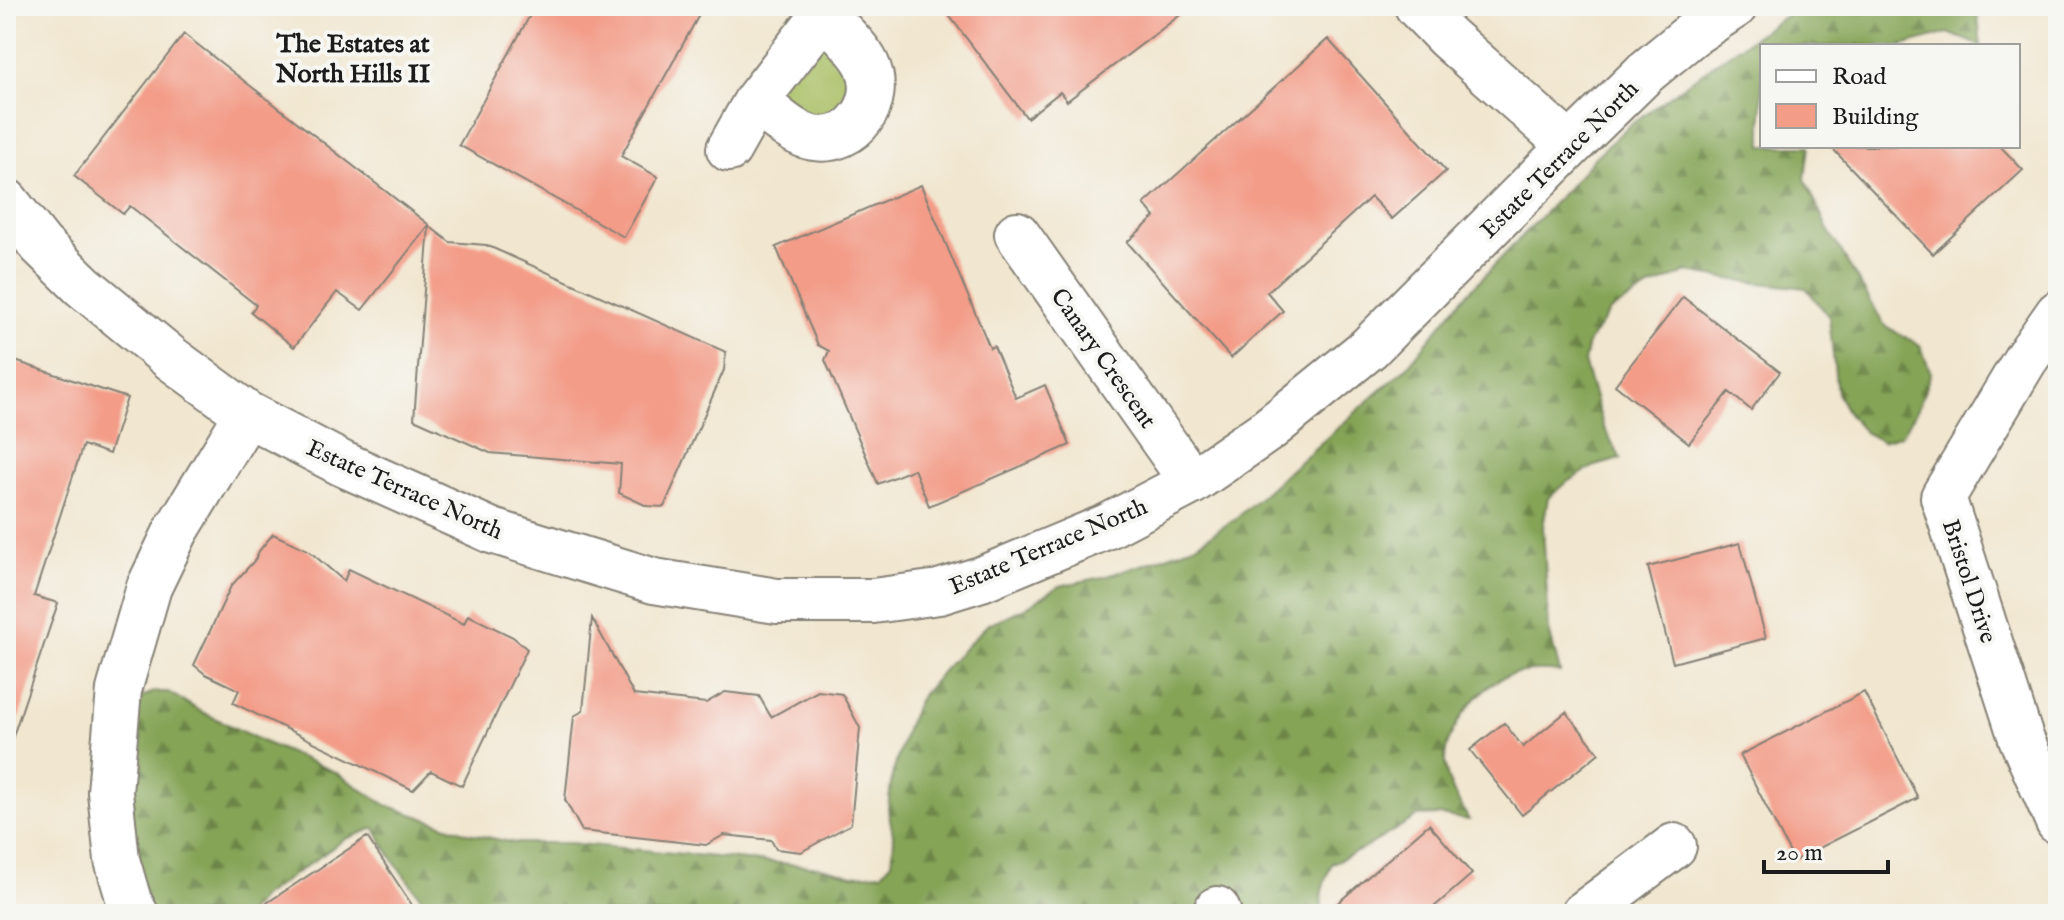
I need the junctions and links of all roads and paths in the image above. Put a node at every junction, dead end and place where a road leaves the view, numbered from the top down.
1 (1417, 6) edge
2 (1735, 6) edge
3 (826, 9) edge
4 (756, 101) junction
5 (1570, 146) junction
6 (729, 149) dead end
7 (6, 201) edge
8 (1017, 234) dead end
9 (2058, 313) edge
10 (247, 414) junction
11 (1192, 482) junction
12 (2058, 822) edge
13 (1674, 846) dead end
14 (136, 914) edge
15 (1583, 914) edge

1 - 5 street
2 - 5 street, Estate Terrace North
3 - 4 street
3 - 4 street
4 - 6 street
5 - 11 street, Estate Terrace North
7 - 10 street, Estate Terrace North
8 - 11 street, Canary Crescent
9 - 12 street, Bristol Drive
10 - 11 street, Estate Terrace North
10 - 14 street
13 - 15 street

